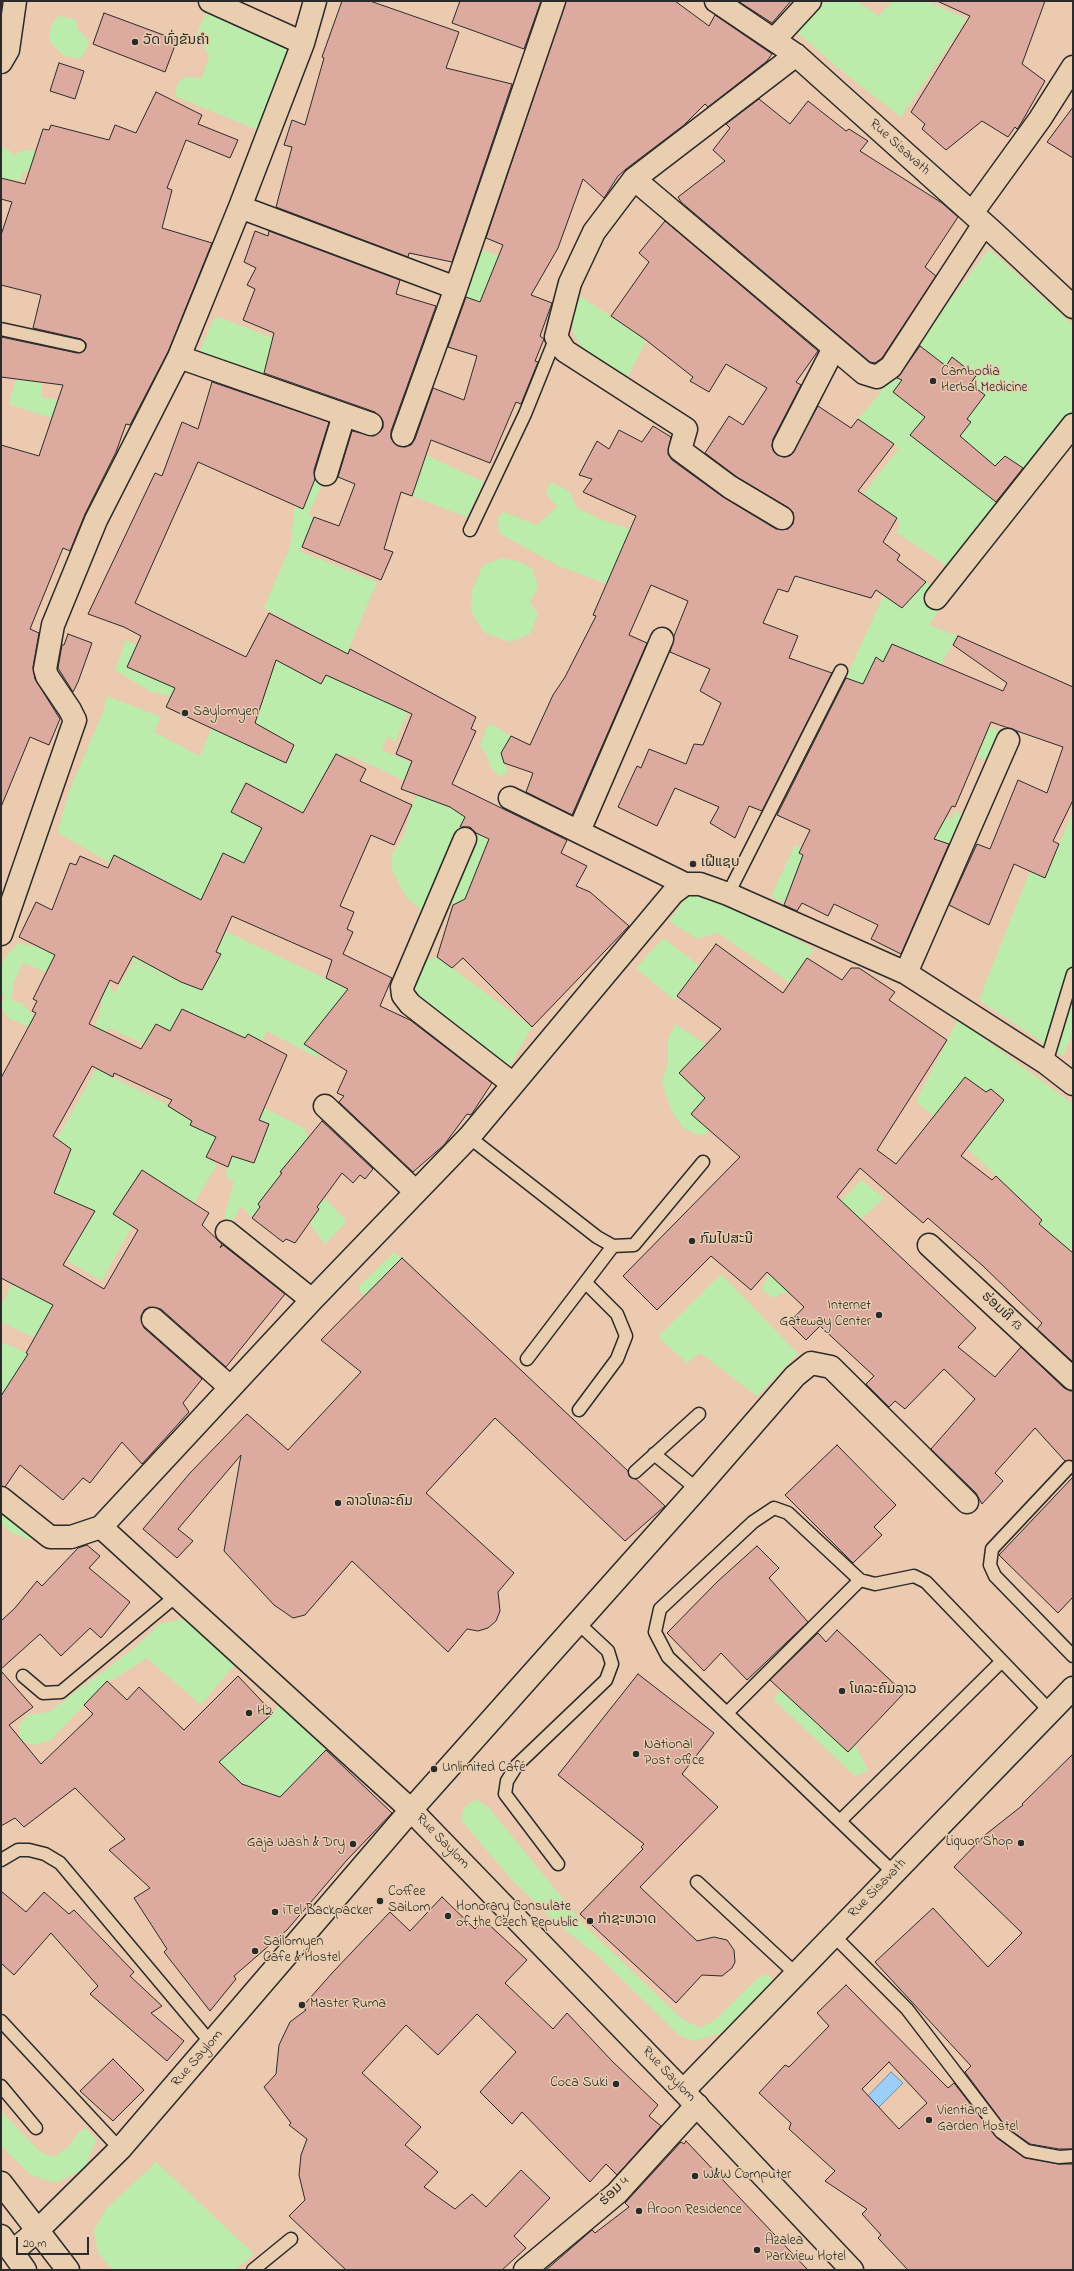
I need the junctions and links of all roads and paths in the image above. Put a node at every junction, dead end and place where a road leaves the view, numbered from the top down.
1 (14, 1) edge
2 (210, 1) edge
3 (315, 1) edge
4 (554, 1) edge
5 (716, 1) edge
6 (810, 1) edge
7 (774, 40) junction
8 (303, 43) junction
9 (796, 55) junction
10 (1, 62) edge
11 (1073, 67) edge
12 (634, 179) junction
13 (240, 207) junction
14 (978, 218) junction
15 (456, 288) junction
16 (1073, 307) edge
17 (1, 329) edge
18 (556, 337) junction
19 (79, 346) dead end
20 (834, 348) junction
21 (179, 357) junction
22 (344, 415) junction
23 (371, 424) dead end
24 (1073, 425) edge
25 (403, 435) dead end
26 (784, 445) dead end
27 (326, 474) dead end
28 (782, 518) dead end
29 (470, 530) dead end
30 (936, 598) dead end
31 (662, 640) dead end
32 (841, 671) dead end
33 (1008, 740) dead end
34 (510, 798) dead end
35 (579, 831) junction
36 (465, 839) dead end
37 (685, 884) junction
38 (728, 894) junction
39 (1, 934) edge
40 (906, 973) junction
41 (1073, 974) edge
42 (1046, 1063) junction
43 (513, 1084) junction
44 (1073, 1084) edge
45 (325, 1106) dead end
46 (469, 1137) junction
47 (703, 1162) dead end
48 (416, 1192) junction
49 (227, 1232) dead end
50 (929, 1245) dead end
51 (613, 1246) junction
52 (586, 1283) junction
53 (312, 1300) junction
54 (154, 1319) dead end
55 (527, 1359) dead end
56 (1073, 1379) edge
57 (230, 1387) junction
58 (579, 1410) dead end
59 (699, 1414) dead end
60 (654, 1454) junction
61 (1069, 1467) dead end
62 (635, 1472) dead end
63 (697, 1489) junction
64 (1, 1498) edge
65 (967, 1502) dead end
66 (101, 1527) junction
67 (860, 1580) junction
68 (176, 1596) junction
69 (578, 1623) junction
70 (1073, 1656) edge
71 (1002, 1661) junction
72 (23, 1676) dead end
73 (1073, 1688) edge
74 (1050, 1712) junction
75 (727, 1713) junction
76 (411, 1810) junction
77 (840, 1821) junction
78 (1, 1860) edge
79 (558, 1864) dead end
80 (894, 1873) junction
81 (697, 1882) dead end
82 (833, 1935) junction
83 (796, 1974) junction
84 (1, 2020) edge
85 (212, 2044) junction
86 (1, 2086) edge
87 (690, 2098) junction
88 (36, 2128) dead end
89 (120, 2149) junction
90 (1073, 2156) edge
91 (2, 2188) edge
92 (38, 2230) junction
93 (291, 2239) dead end
94 (7, 2244) edge
95 (25, 2270) edge
96 (68, 2270) edge
97 (253, 2270) edge
98 (524, 2270) edge
99 (852, 2270) edge

1 - 10 street
2 - 8 street
3 - 8 street
4 - 15 street
5 - 7 street, Rue Sisavath
6 - 7 street
7 - 9 street, Rue Sisavath
8 - 13 street
9 - 12 street
9 - 14 street, Rue Sisavath
11 - 14 street
12 - 18 street
12 - 20 street
13 - 15 street
13 - 21 street
14 - 16 street, Rue Sisavath
14 - 20 street
15 - 25 street
17 - 19 lane
18 - 28 street
18 - 29 lane
20 - 26 street
21 - 22 street
21 - 39 street
22 - 23 street
22 - 27 street
24 - 30 street
31 - 35 street
32 - 38 lane
33 - 40 street
34 - 35 street
35 - 37 street
36 - 43 street
37 - 38 street
37 - 43 street
38 - 40 street
40 - 42 street
41 - 42 lane
42 - 44 street
43 - 46 street
45 - 48 street
46 - 48 street
46 - 51 lane
47 - 51 lane
48 - 53 street
49 - 53 street
50 - 56 street, ຮ່ອມທີ 13
51 - 52 lane
52 - 55 lane
52 - 58 lane
53 - 57 street
54 - 57 street
57 - 66 street
59 - 60 lane
60 - 62 lane
60 - 63 lane
61 - 70 lane
63 - 65 street
63 - 69 street
64 - 66 street
66 - 68 street
67 - 71 lane
67 - 75 lane
67 - 75 lane
68 - 72 lane
68 - 76 street
69 - 76 street
69 - 79 lane
71 - 74 lane
71 - 77 lane
73 - 74 street, Rue Sisavath
74 - 80 street, Rue Sisavath
75 - 77 lane
76 - 85 street, Rue Saylom
76 - 87 street, Rue Saylom
77 - 80 lane
78 - 85 lane
80 - 82 street, Rue Sisavath
81 - 83 lane
82 - 83 street, Rue Sisavath
82 - 90 lane
83 - 87 street, Rue Sisavath
84 - 89 lane
85 - 89 street, Rue Saylom
86 - 88 lane
87 - 98 street, ຮ່ອມ 4
87 - 99 street, Rue Saylom
89 - 92 street, Rue Saylom
91 - 92 street
92 - 94 street, Rue Saylom
92 - 96 street
93 - 97 lane
94 - 95 street

